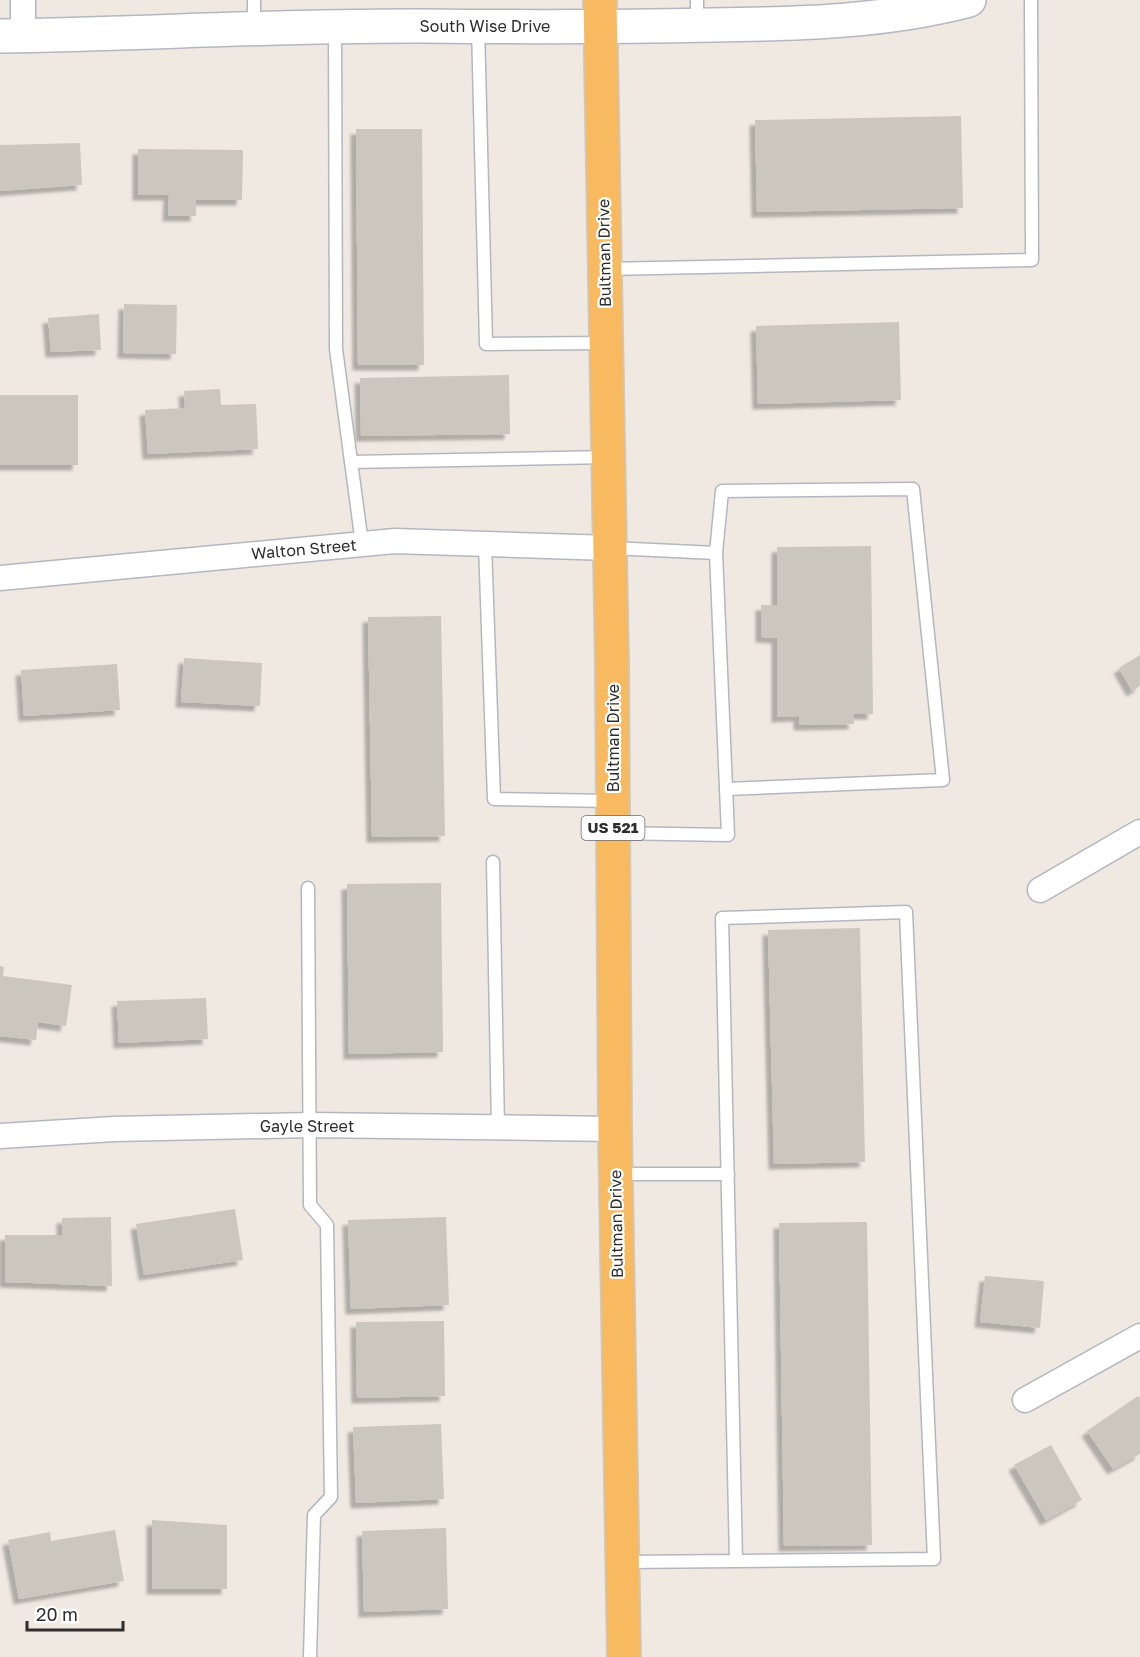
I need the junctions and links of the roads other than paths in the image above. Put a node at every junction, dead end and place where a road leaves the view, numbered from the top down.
1 (23, 0) edge
2 (969, 0) edge
3 (1031, 0) edge
4 (890, 7) edge
5 (697, 13) edge
6 (254, 14) edge
7 (600, 14) edge
8 (335, 26) junction
9 (478, 26) junction
10 (12, 36) edge
11 (605, 269) junction
12 (606, 343) junction
13 (608, 457) junction
14 (351, 462) junction
15 (362, 544) junction
16 (484, 544) junction
17 (610, 548) junction
18 (716, 553) junction
19 (0, 578) edge
20 (726, 789) junction
21 (613, 817) junction
22 (1140, 832) edge
23 (493, 862) dead end
24 (308, 888) dead end
25 (1040, 890) dead end
26 (310, 1125) junction
27 (498, 1128) junction
28 (615, 1130) junction
29 (0, 1136) edge
30 (615, 1174) junction
31 (728, 1174) junction
32 (1140, 1336) edge
33 (1025, 1400) dead end
34 (736, 1561) junction
35 (622, 1562) junction
36 (310, 1657) edge
37 (624, 1657) edge

1 - 10 street
2 - 4 main road, South Wise Drive
3 - 11 lane
4 - 5 main road, South Wise Drive
5 - 7 main road, South Wise Drive
6 - 8 main road, South Wise Drive
6 - 10 main road, South Wise Drive
7 - 9 main road, South Wise Drive
7 - 11 highway, Bultman Drive / US 521
8 - 9 main road, South Wise Drive
8 - 14 lane
9 - 12 lane
11 - 12 highway, Bultman Drive / US 521
12 - 13 highway, Bultman Drive / US 521
13 - 14 lane
13 - 17 highway, Bultman Drive / US 521
14 - 15 lane
15 - 16 street, Walton Street
15 - 19 street, Walton Street
16 - 17 street, Walton Street
16 - 21 lane
17 - 18 lane
17 - 21 highway, Bultman Drive / US 521
18 - 20 lane
18 - 20 lane
20 - 21 lane
21 - 28 highway, Bultman Drive / US 521
22 - 25 street
23 - 27 lane
24 - 26 lane
26 - 27 street, Gayle Street
26 - 29 street, Gayle Street
26 - 36 lane
27 - 28 street, Gayle Street
28 - 30 highway, Bultman Drive / US 521
30 - 31 lane
30 - 35 highway, Bultman Drive / US 521
31 - 34 lane
31 - 34 lane
32 - 33 street
34 - 35 lane
35 - 37 highway, Bultman Drive / US 521

